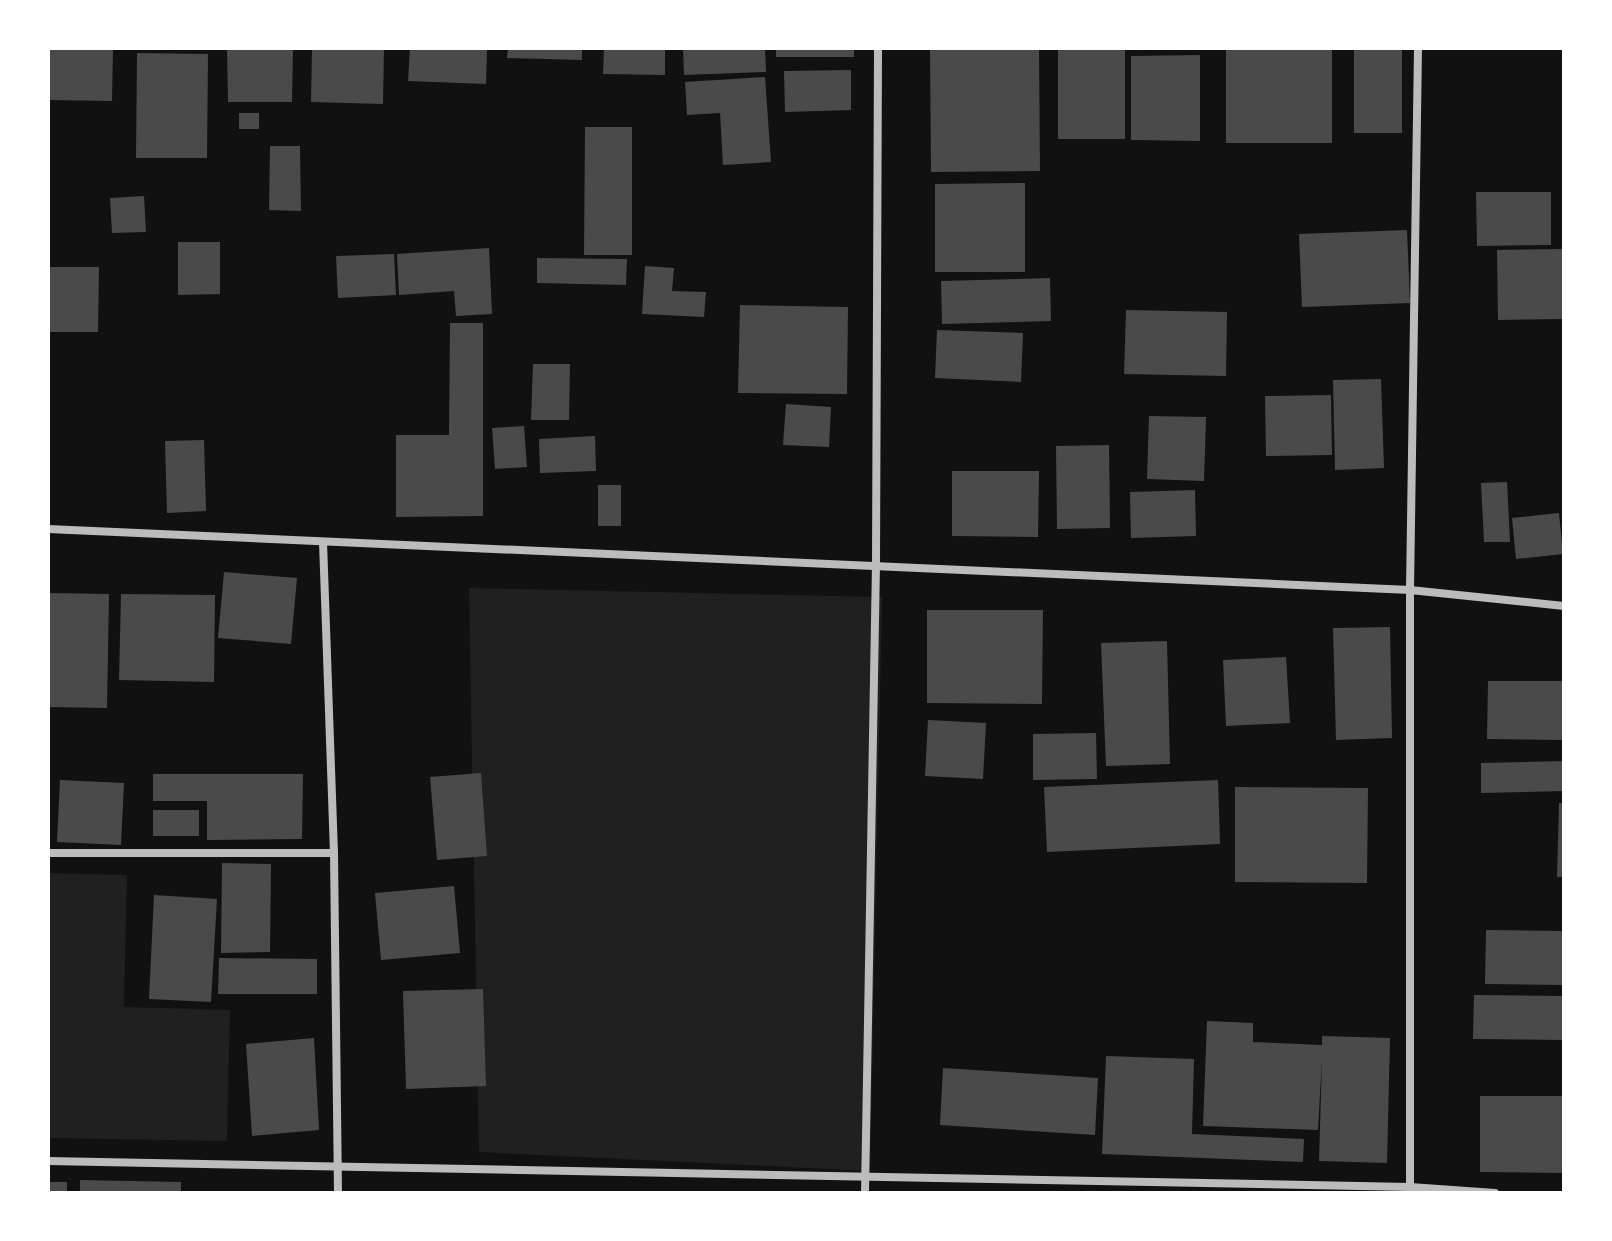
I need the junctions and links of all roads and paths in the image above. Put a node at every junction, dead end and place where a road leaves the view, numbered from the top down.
1 (878, 48) edge
2 (1418, 48) edge
3 (48, 529) edge
4 (323, 542) junction
5 (876, 564) junction
6 (1410, 590) junction
7 (1564, 606) edge
8 (48, 853) edge
9 (334, 853) junction
10 (48, 1161) edge
11 (338, 1168) junction
12 (866, 1178) junction
13 (1410, 1190) edge
14 (338, 1193) edge
15 (865, 1193) edge
16 (1495, 1193) edge

1 - 5 street
2 - 6 street
3 - 4 street
4 - 5 street
4 - 9 street
5 - 6 street
5 - 12 street
6 - 7 street
6 - 13 street
8 - 9 street
9 - 11 street
10 - 11 street
11 - 12 street
11 - 14 street
12 - 13 street
12 - 15 street
13 - 16 street

